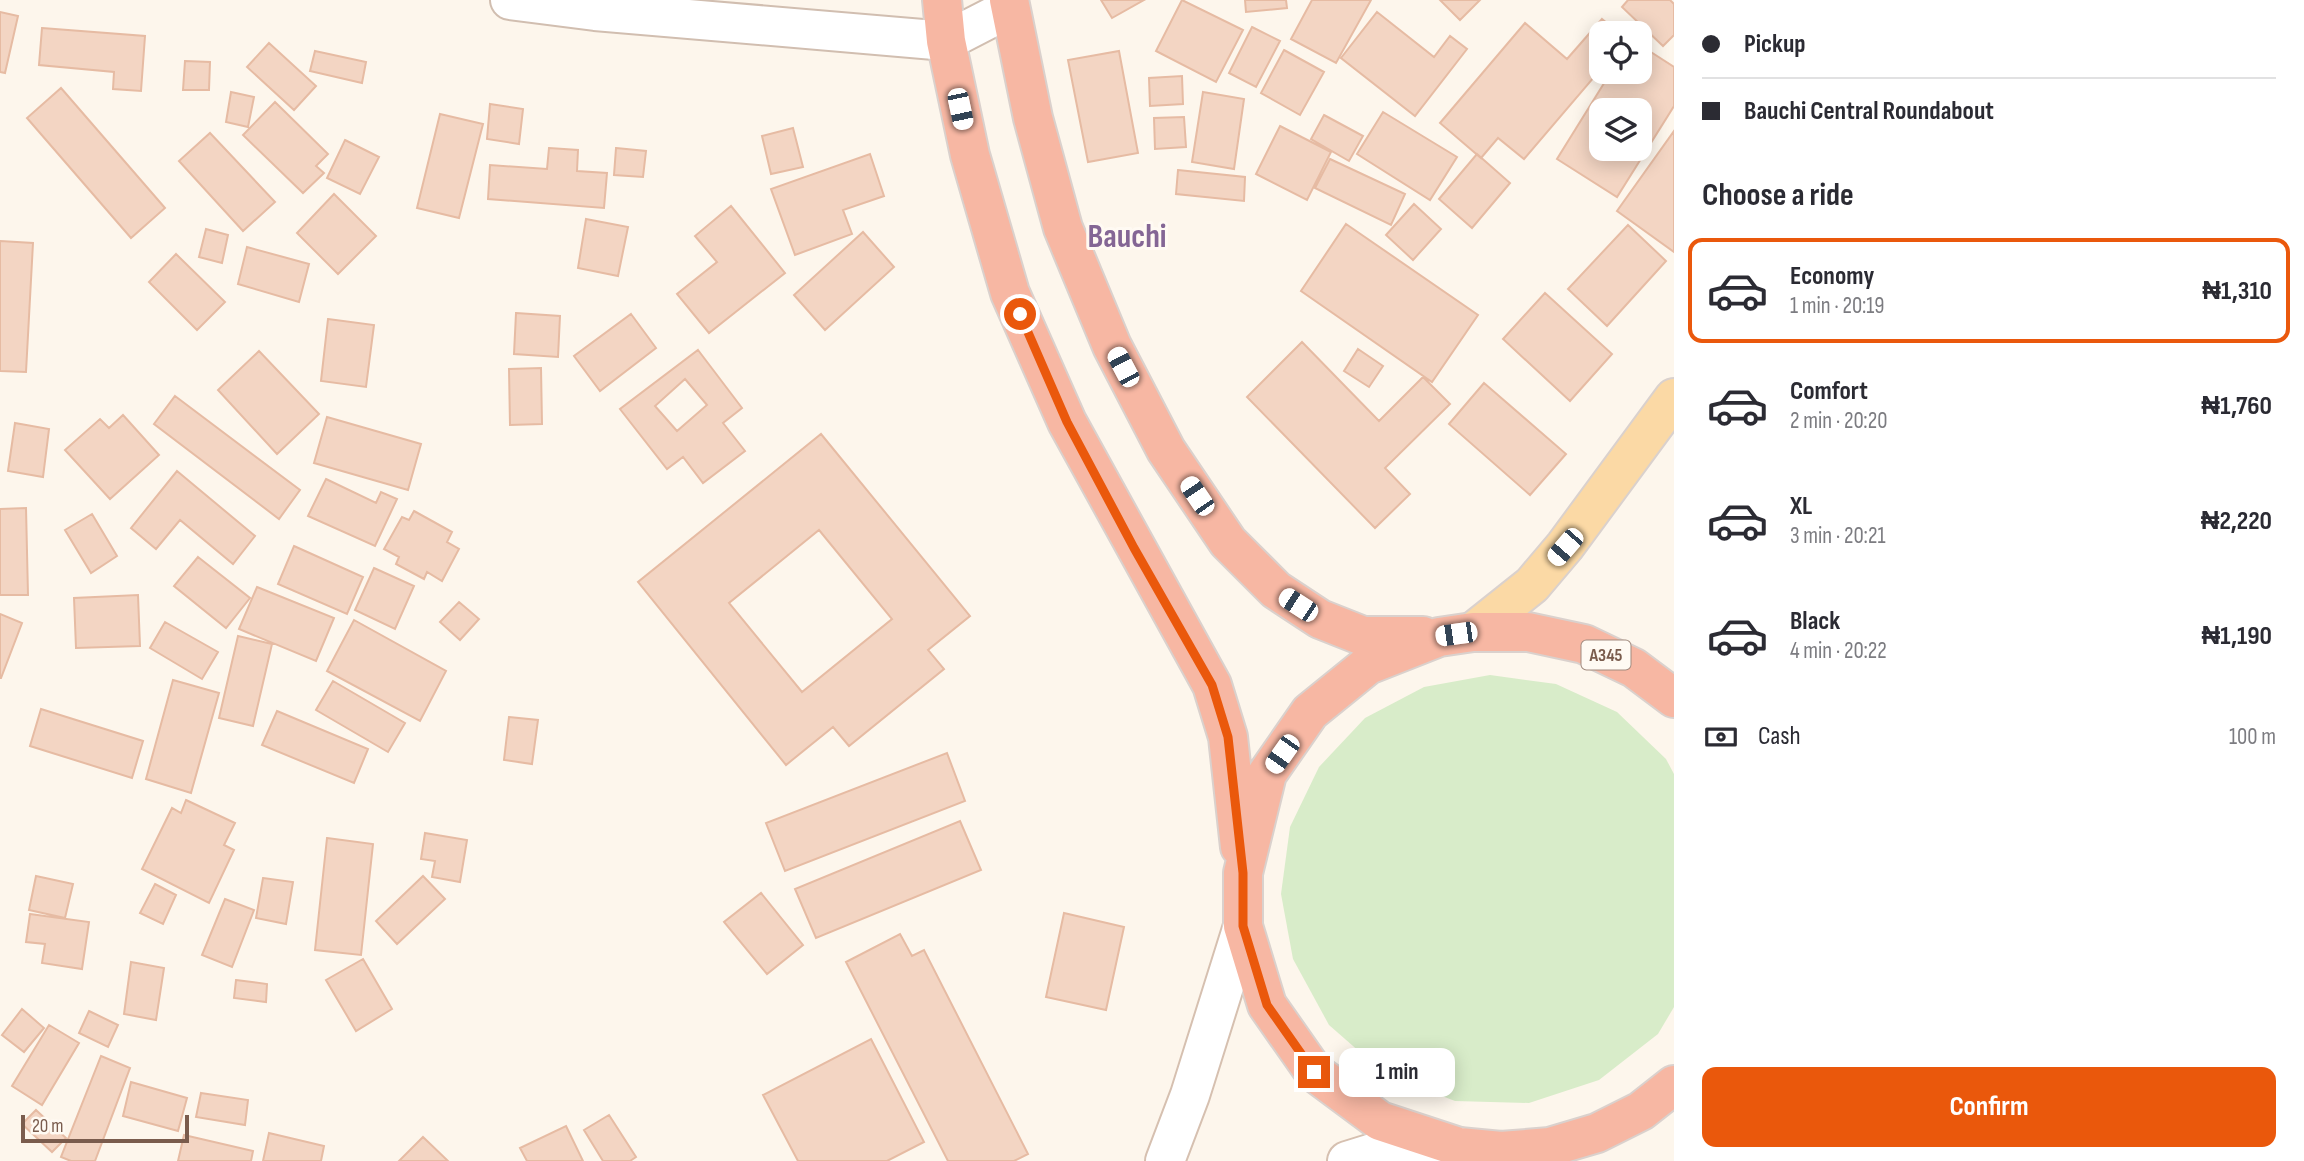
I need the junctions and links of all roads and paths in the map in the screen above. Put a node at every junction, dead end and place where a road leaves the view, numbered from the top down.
1 (510, 0) edge
2 (942, 0) edge
3 (1010, 4) edge
4 (946, 41) junction
5 (1674, 398) edge
6 (1456, 634) junction
7 (1674, 698) edge
8 (1243, 873) junction
9 (1243, 926) junction
10 (1674, 1086) edge
11 (1459, 1147) junction
12 (1512, 1156) edge
13 (1165, 1161) edge
14 (1347, 1161) edge

1 - 4 street
2 - 4 highway, A345
3 - 4 street
3 - 6 highway, A345
4 - 8 highway, A345
5 - 6 main road
6 - 7 highway, A345
6 - 8 highway, A345
8 - 9 highway, A345
9 - 11 highway, A345
9 - 13 street
10 - 12 highway, A345
11 - 12 highway, A345
11 - 14 street

